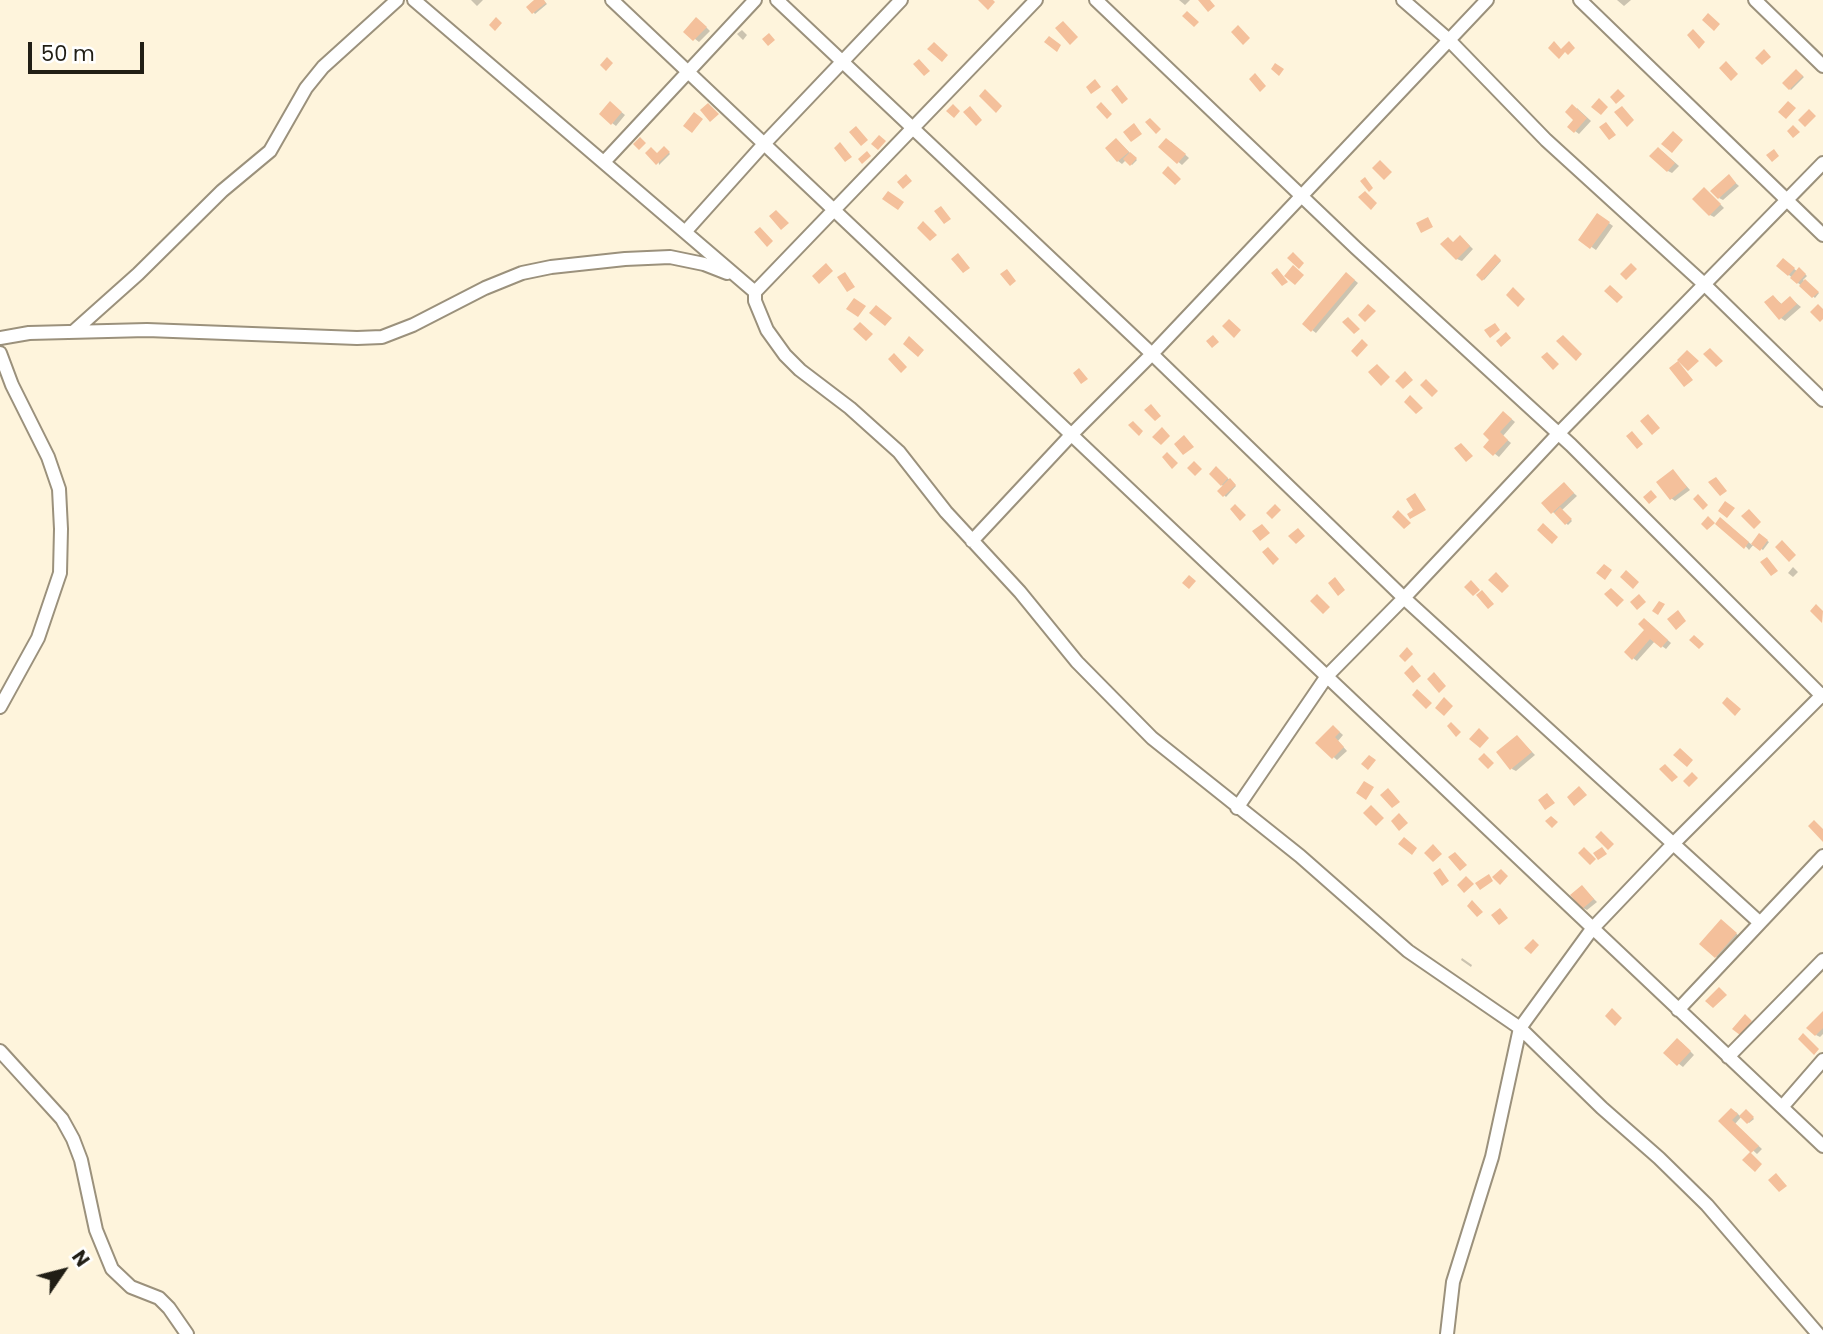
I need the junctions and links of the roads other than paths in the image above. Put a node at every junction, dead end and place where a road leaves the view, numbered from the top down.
1 (397, 0) edge
2 (414, 0) edge
3 (612, 0) edge
4 (755, 0) edge
5 (777, 0) edge
6 (901, 0) edge
7 (1036, 0) edge
8 (1096, 0) edge
9 (1403, 0) edge
10 (1487, 0) edge
11 (1580, 0) edge
12 (1755, 0) edge
13 (1449, 40) junction
14 (842, 61) junction
15 (1823, 66) edge
16 (686, 71) junction
17 (913, 126) junction
18 (763, 145) junction
19 (604, 162) junction
20 (1823, 163) edge
21 (1302, 196) junction
22 (1786, 200) junction
23 (833, 211) junction
24 (685, 232) junction
25 (1823, 235) edge
26 (734, 275) junction
27 (1704, 284) junction
28 (755, 292) junction
29 (73, 332) junction
30 (0, 338) edge
31 (0, 353) edge
32 (1152, 354) junction
33 (1823, 400) edge
34 (1558, 434) junction
35 (1071, 435) junction
36 (972, 541) junction
37 (1404, 598) junction
38 (1327, 676) junction
39 (1823, 696) edge
40 (0, 707) edge
41 (1237, 808) junction
42 (1673, 844) junction
43 (1823, 856) edge
44 (1759, 922) junction
45 (1592, 929) junction
46 (1823, 960) edge
47 (1678, 1010) junction
48 (1520, 1028) junction
49 (0, 1051) edge
50 (1728, 1057) junction
51 (1823, 1060) edge
52 (1783, 1106) junction
53 (1823, 1146) edge
54 (187, 1334) edge
55 (1447, 1334) edge
56 (1818, 1334) edge

1 - 29 street
2 - 19 street
3 - 16 street
4 - 16 street
5 - 14 street
6 - 14 street
7 - 17 street
8 - 21 street
9 - 13 street
10 - 13 street
11 - 22 street
12 - 15 street
13 - 21 street
13 - 27 street
14 - 17 street
14 - 18 street
16 - 18 street
16 - 19 street
17 - 23 street
17 - 32 street
18 - 23 street
18 - 24 street
19 - 24 street
20 - 22 street
21 - 32 street
21 - 34 street
22 - 25 street
22 - 27 street
23 - 28 street
23 - 35 street
24 - 26 street
26 - 28 street
26 - 29 street
27 - 33 street
27 - 34 street
28 - 36 street
29 - 30 street
31 - 40 street
32 - 35 street
32 - 37 street
34 - 37 street
34 - 39 street
35 - 36 street
35 - 38 street
36 - 41 street
37 - 38 street
37 - 42 street
38 - 41 street
38 - 45 street
39 - 42 street
41 - 48 street
42 - 44 street
42 - 45 street
43 - 44 street
44 - 47 street
45 - 47 street
45 - 48 street
46 - 50 street
47 - 50 street
48 - 55 street
48 - 56 street
49 - 54 street
50 - 52 street
51 - 52 street
52 - 53 street

